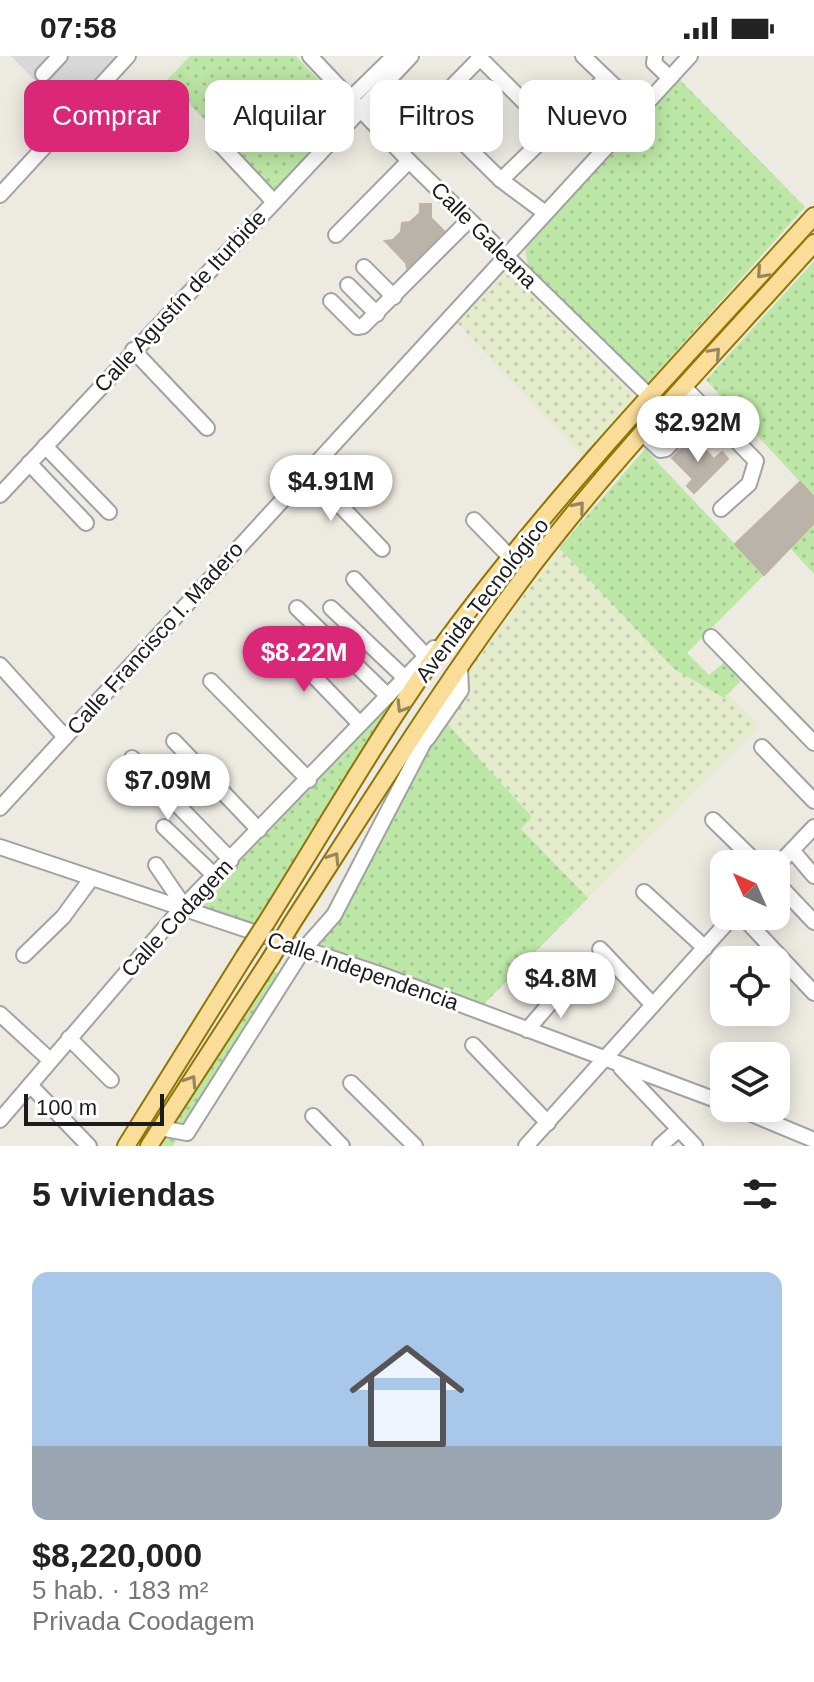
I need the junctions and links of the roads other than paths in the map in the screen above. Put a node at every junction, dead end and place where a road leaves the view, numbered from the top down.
1 (60, 56) edge
2 (128, 56) edge
3 (310, 56) edge
4 (394, 56) edge
5 (411, 56) edge
6 (583, 56) edge
7 (655, 56) edge
8 (690, 56) edge
9 (479, 57) edge
10 (43, 74) dead end
11 (606, 78) edge
12 (670, 78) junction
13 (519, 97) edge
14 (355, 103) junction
15 (227, 152) edge
16 (532, 152) edge
17 (409, 161) junction
18 (501, 180) junction
19 (0, 195) edge
20 (274, 202) junction
21 (544, 212) junction
22 (814, 216) edge
23 (469, 220) junction
24 (336, 235) dead end
25 (814, 243) edge
26 (505, 257) junction
27 (364, 267) dead end
28 (348, 285) dead end
29 (394, 297) junction
30 (331, 301) dead end
31 (377, 314) junction
32 (133, 350) junction
33 (684, 387) junction
34 (648, 398) junction
35 (663, 410) junction
36 (207, 428) dead end
37 (642, 433) junction
38 (45, 446) junction
39 (29, 463) junction
40 (307, 471) junction
41 (0, 495) edge
42 (721, 509) dead end
43 (109, 512) dead end
44 (474, 520) dead end
45 (86, 523) dead end
46 (382, 549) dead end
47 (511, 558) junction
48 (354, 579) dead end
49 (297, 608) dead end
50 (331, 608) dead end
51 (462, 619) junction
52 (276, 637) dead end
53 (711, 637) dead end
54 (426, 656) junction
55 (0, 665) edge
56 (460, 667) junction
57 (405, 678) junction
58 (211, 681) dead end
59 (388, 696) junction
60 (428, 712) junction
61 (360, 724) junction
62 (65, 737) junction
63 (174, 741) dead end
64 (424, 742) junction
65 (814, 743) edge
66 (762, 747) dead end
67 (132, 758) dead end
68 (309, 780) junction
69 (814, 801) edge
70 (0, 808) edge
71 (713, 820) dead end
72 (164, 827) dead end
73 (813, 828) edge
74 (259, 830) junction
75 (0, 847) edge
76 (744, 850) edge
77 (792, 850) joint
78 (231, 860) junction
79 (156, 865) dead end
80 (215, 876) junction
81 (814, 876) edge
82 (91, 879) junction
83 (644, 892) dead end
84 (790, 897) edge
85 (182, 908) junction
86 (814, 922) edge
87 (721, 930) edge
88 (755, 930) edge
89 (705, 948) junction
90 (600, 949) dead end
91 (303, 950) junction
92 (24, 955) dead end
93 (566, 985) dead end
94 (814, 993) edge
95 (653, 1005) junction
96 (0, 1014) edge
97 (527, 1030) junction
98 (69, 1038) junction
99 (473, 1045) dead end
100 (50, 1060) junction
101 (611, 1062) junction
102 (111, 1080) dead end
103 (351, 1083) dead end
104 (30, 1085) junction
105 (710, 1098) edge
106 (313, 1116) dead end
107 (0, 1120) edge
108 (771, 1122) edge
109 (548, 1123) junction
110 (160, 1128) junction
111 (679, 1129) junction
112 (814, 1140) edge
113 (89, 1146) edge
114 (126, 1146) edge
115 (149, 1146) edge
116 (342, 1146) edge
117 (415, 1146) edge
118 (526, 1146) edge
119 (660, 1146) edge
120 (695, 1146) edge

1 - 10 street
2 - 19 street
3 - 14 street, Calle Galeana
4 - 14 street
5 - 14 street
6 - 11 street
7 - 12 street
8 - 12 street, Calle Francisco I. Madero
9 - 13 street
9 - 18 street
12 - 21 street, Calle Francisco I. Madero
14 - 17 street, Calle Galeana
14 - 20 street, Calle Agustín de Iturbide
15 - 20 street
16 - 18 street
17 - 23 street, Calle Galeana
17 - 24 street
18 - 21 street
20 - 32 street, Calle Agustín de Iturbide
21 - 26 street, Calle Francisco I. Madero
22 -> 34 main road, Avenida Tecnológico
23 - 26 street, Calle Galeana
23 - 29 street
33 -> 25 main road, Avenida Tecnológico
26 - 34 street, Calle Galeana
26 - 40 street, Calle Francisco I. Madero
27 - 29 street
28 - 31 street
29 - 31 street
30 - 31 street
32 - 36 street
32 - 38 street, Calle Agustín de Iturbide
33 - 35 main road, Avenida Tecnológico
33 - 42 street
34 - 35 street, Calle Galeana
34 - 47 main road, Avenida Tecnológico
35 - 37 main road, Avenida Tecnológico
35 - 37 street
56 -> 37 main road, Avenida Tecnológico
38 - 39 street, Calle Agustín de Iturbide
38 - 43 street
39 - 41 street, Calle Agustín de Iturbide
39 - 45 street
40 - 46 street
40 - 62 street, Calle Francisco I. Madero
44 - 47 street
47 - 51 main road, Avenida Tecnológico
48 - 54 street
49 - 59 street
50 - 57 street
51 - 54 street, Calle Codagem
51 -> 114 main road, Avenida Tecnológico, bridge
52 - 61 street
53 - 65 street
54 - 57 street, Calle Codagem
55 - 62 street
56 - 60 main road, Avenida Tecnológico
56 - 64 street
57 - 59 street, Calle Codagem
58 - 68 street
59 - 61 street, Calle Codagem
60 - 64 street
110 -> 60 main road, Avenida Tecnológico, bridge
61 - 68 street, Calle Codagem
62 - 70 street, Calle Francisco I. Madero
63 - 74 street
64 - 91 street
66 - 69 street
67 - 78 street
68 - 74 street, Calle Codagem
71 - 76 street
72 - 80 street
73 - 77 street
74 - 78 street, Calle Codagem
75 - 82 street, Calle Independencia
77 - 81 street
78 - 80 street, Calle Codagem
79 - 85 street
80 - 85 street, Calle Codagem
82 - 85 street, Calle Independencia
82 - 92 street
83 - 89 street
84 - 86 street
85 - 91 street, Calle Independencia
85 - 98 street, Calle Codagem
87 - 89 street
88 - 94 street
89 - 95 street
90 - 95 street
91 - 97 street, Calle Independencia
91 - 110 street
93 - 97 street
95 - 101 street
96 - 100 street
97 - 101 street, Calle Independencia
98 - 100 street, Calle Codagem
98 - 102 street
99 - 109 street
100 - 104 street, Calle Codagem
101 - 105 street, Calle Independencia
101 - 109 street
101 - 111 street
103 - 117 street
104 - 107 street, Calle Codagem
104 - 113 street
106 - 116 street
108 - 112 street
109 - 118 street
110 - 115 main road, Avenida Tecnológico
111 - 119 street
111 - 120 street

